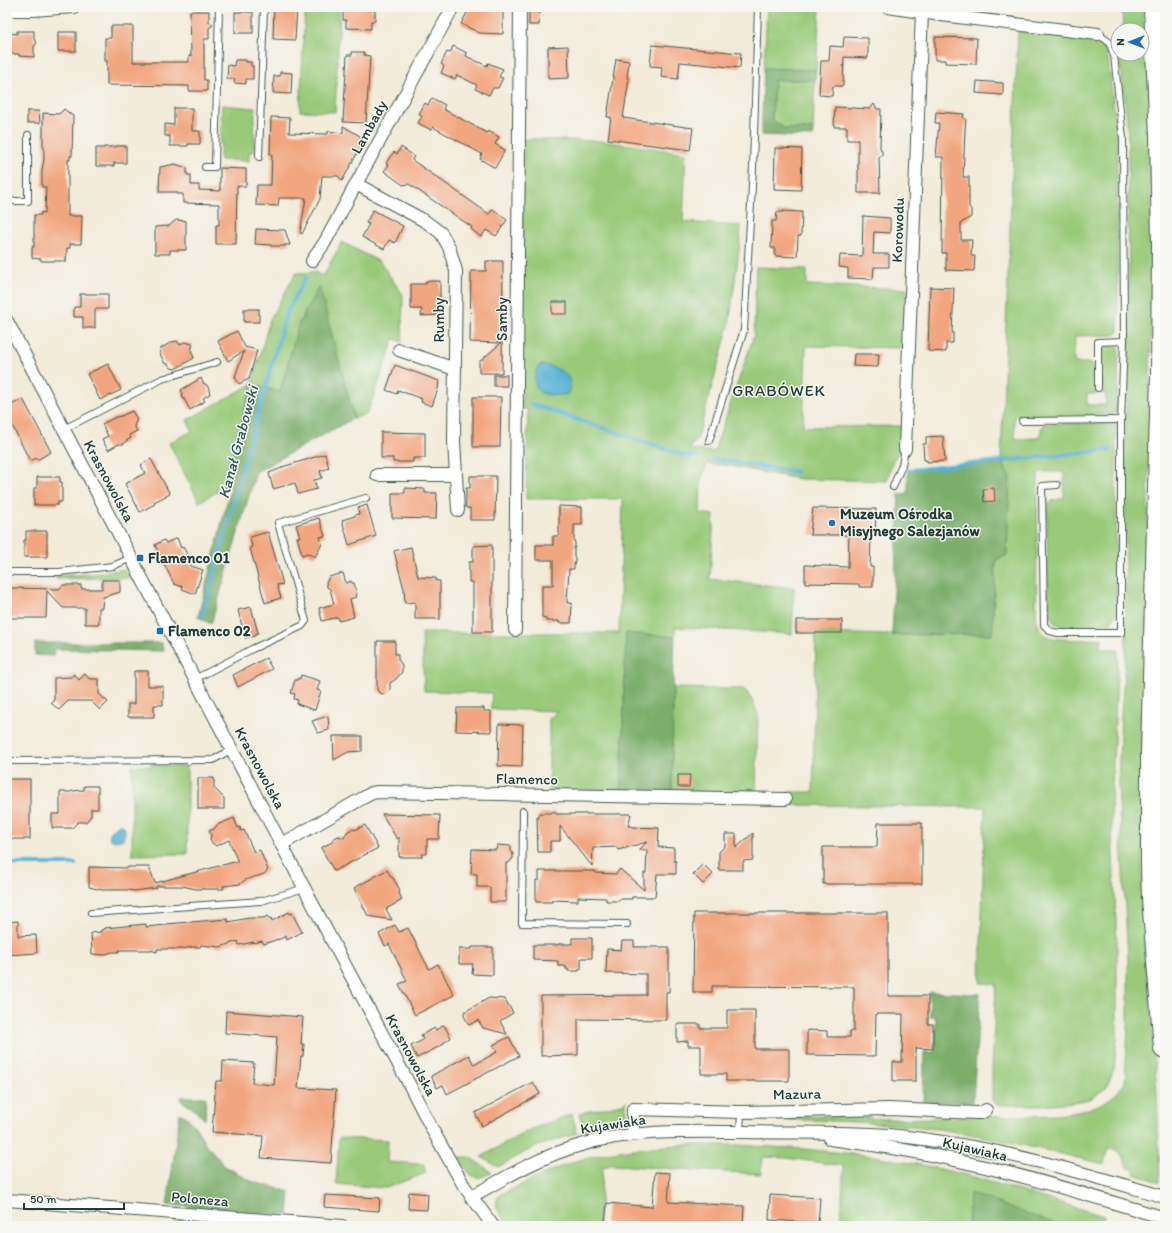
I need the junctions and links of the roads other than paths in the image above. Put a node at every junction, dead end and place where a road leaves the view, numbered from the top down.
1 (74, 7) edge
2 (219, 7) edge
3 (264, 7) edge
4 (453, 7) edge
5 (520, 7) edge
6 (758, 7) edge
7 (888, 7) edge
8 (1155, 7) edge
9 (32, 9) edge
10 (7, 10) edge
11 (942, 11) edge
12 (922, 12) junction
13 (1098, 34) joint
14 (28, 136) dead end
15 (259, 157) dead end
16 (205, 167) dead end
17 (356, 184) junction
18 (7, 201) edge
19 (312, 261) dead end
20 (7, 321) edge
21 (10, 334) edge
22 (1124, 341) junction
23 (399, 350) dead end
24 (217, 362) dead end
25 (455, 369) junction
26 (1098, 388) dead end
27 (1121, 420) junction
28 (1022, 421) dead end
29 (64, 429) junction
30 (709, 441) dead end
31 (905, 449) joint
32 (377, 475) dead end
33 (455, 475) junction
34 (1057, 485) dead end
35 (893, 487) dead end
36 (366, 498) dead end
37 (458, 510) dead end
38 (131, 558) junction
39 (7, 572) edge
40 (515, 630) dead end
41 (195, 679) junction
42 (232, 749) junction
43 (7, 761) edge
44 (780, 801) dead end
45 (523, 811) dead end
46 (282, 844) junction
47 (305, 888) junction
48 (91, 912) dead end
49 (627, 924) dead end
50 (1165, 1048) edge
51 (986, 1110) dead end
52 (740, 1112) junction
53 (740, 1132) junction
54 (773, 1133) junction
55 (633, 1134) junction
56 (471, 1197) junction
57 (1165, 1197) edge
58 (7, 1200) edge
59 (1165, 1218) edge
60 (490, 1225) edge
61 (342, 1226) edge

1 - 9 street
2 - 16 lane
3 - 15 lane
4 - 17 street, Lambady
5 - 40 street, Samby
6 - 30 lane
7 - 12 street
8 - 50 highway
9 - 10 street
11 - 12 street
11 - 13 street
12 - 31 street, Korowodu
13 - 22 lane
14 - 18 lane
17 - 19 street, Lambady
17 - 25 street, Rumby
20 - 21 street, Krasnowolska
21 - 29 street, Krasnowolska
22 - 26 lane
22 - 27 lane
23 - 25 street
24 - 29 lane
25 - 33 street, Rumby
27 - 28 lane
27 - 34 lane
29 - 38 street, Krasnowolska
31 - 35 lane
32 - 33 street
33 - 37 street, Rumby
36 - 41 lane
38 - 39 lane
38 - 41 street, Krasnowolska
41 - 42 street, Krasnowolska
42 - 43 lane
42 - 46 street, Krasnowolska
44 - 46 street, Flamenco
45 - 49 lane
46 - 47 street, Krasnowolska
47 - 48 lane
47 - 56 street, Krasnowolska
51 - 52 street, Mazura
52 - 53 lane
52 - 55 street, Mazura
53 - 54 street, Kujawiaka
53 - 55 street, Kujawiaka
54 - 57 street, Kujawiaka
54 - 59 street, Kujawiaka
55 - 56 street, Kujawiaka
56 - 60 street, Krasnowolska
58 - 61 street, Poloneza

